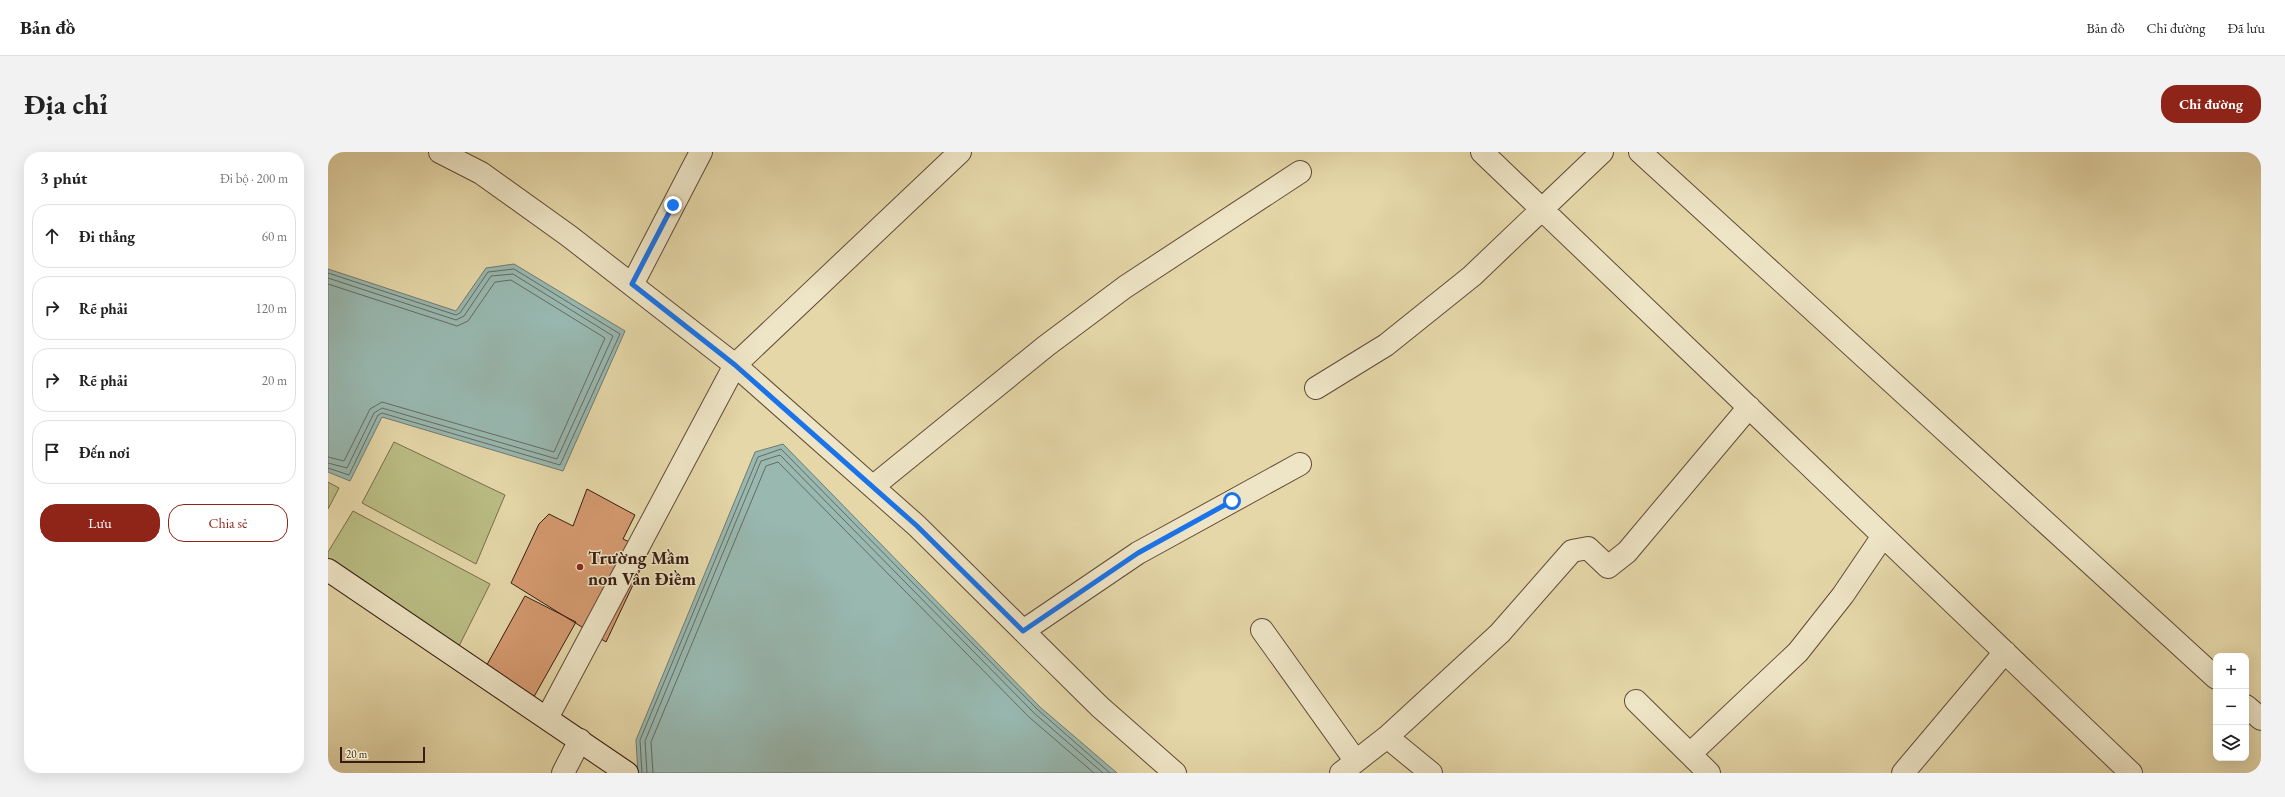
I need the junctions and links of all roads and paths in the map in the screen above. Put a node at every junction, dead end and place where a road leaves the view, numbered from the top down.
1 (440, 152) edge
2 (701, 152) edge
3 (960, 152) edge
4 (1482, 152) edge
5 (1602, 152) edge
6 (1640, 152) edge
7 (1300, 172) dead end
8 (1542, 210) junction
9 (632, 284) junction
10 (735, 365) junction
11 (1316, 388) dead end
12 (1749, 407) junction
13 (1300, 464) dead end
14 (881, 480) dead end
15 (1883, 536) junction
16 (328, 570) edge
17 (1262, 630) dead end
18 (1023, 631) junction
19 (2005, 652) junction
20 (2213, 675) edge
21 (1636, 701) dead end
22 (2249, 709) edge
23 (546, 718) junction
24 (2261, 719) edge
25 (1387, 737) junction
26 (580, 740) junction
27 (1690, 754) junction
28 (1348, 767) edge
29 (563, 773) edge
30 (627, 773) edge
31 (1175, 773) edge
32 (1431, 773) edge
33 (1709, 773) edge
34 (1903, 773) edge
35 (2131, 773) edge

1 - 9 street
2 - 9 street
3 - 10 street
4 - 8 street
5 - 8 street
6 - 20 street
7 - 14 street
8 - 11 street
8 - 12 street
9 - 10 street
10 - 18 street
10 - 23 street
12 - 15 street
12 - 25 street
13 - 18 street
15 - 19 street
15 - 27 street
16 - 23 street
17 - 28 street
18 - 31 street
19 - 34 street
19 - 35 street
21 - 27 street
22 - 24 street
23 - 26 street
25 - 28 street
25 - 32 street
26 - 29 street
26 - 30 street
27 - 33 street

